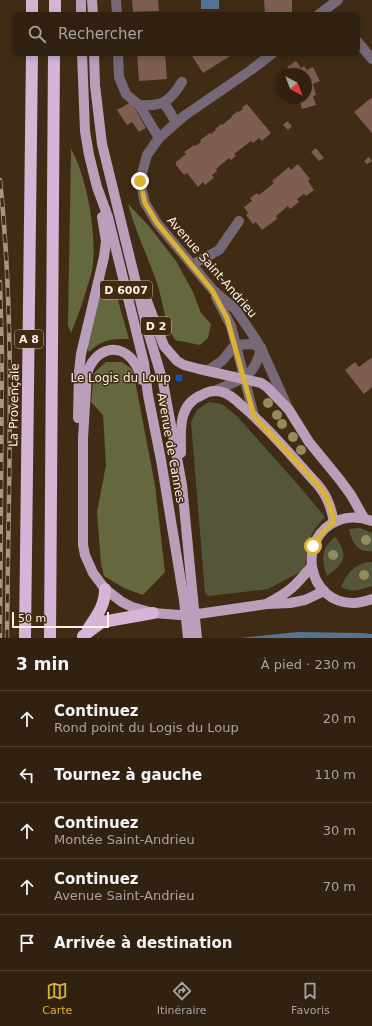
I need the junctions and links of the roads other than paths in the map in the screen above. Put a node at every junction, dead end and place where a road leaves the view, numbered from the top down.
1 (32, 0) edge
2 (55, 0) edge
3 (81, 0) edge
4 (92, 0) edge
5 (116, 0) edge
6 (338, 0) edge
7 (328, 7) junction
8 (32, 12) edge
9 (54, 12) edge
10 (81, 12) edge
11 (92, 12) edge
12 (117, 12) edge
13 (322, 12) edge
14 (332, 12) edge
15 (360, 45) edge
16 (32, 56) edge
17 (54, 56) edge
18 (82, 56) edge
19 (94, 56) edge
20 (118, 56) edge
21 (269, 56) edge
22 (372, 59) edge
23 (182, 82) dead end
24 (164, 103) junction
25 (139, 105) junction
26 (176, 122) junction
27 (159, 138) junction
28 (97, 187) junction
29 (239, 221) dead end
30 (130, 256) junction
31 (192, 265) junction
32 (212, 290) junction
33 (235, 345) junction
34 (261, 348) junction
35 (207, 371) junction
36 (244, 378) junction
37 (216, 390) junction
38 (148, 395) junction
39 (289, 410) junction
40 (254, 416) junction
41 (83, 438) junction
42 (182, 485) junction
43 (368, 519) edge
44 (334, 522) junction
45 (311, 567) junction
46 (105, 589) junction
47 (324, 591) junction
48 (372, 599) edge
49 (188, 600) junction
50 (266, 604) junction
51 (153, 613) junction
52 (82, 637) edge
53 (25, 638) edge
54 (50, 638) edge
55 (188, 638) edge
56 (197, 638) edge

1 - 8 highway
2 - 9 highway
3 - 10 main road
4 - 11 main road
5 - 12 street
6 - 7 street
7 - 13 street
7 - 14 street
15 - 22 street
16 - 53 highway, La Provençale / A 8
17 - 54 highway, A 8
18 - 28 main road, Avenue de Cannes / D 6007
19 - 30 main road, D 6007
20 - 25 street
21 - 26 street, Avenue Saint-Andrieu / D 2
23 - 24 street
24 - 25 street
24 - 26 street
25 - 27 street
26 - 27 street, Avenue Saint-Andrieu / D 2
27 - 31 street, Avenue Saint-Andrieu / D 2
28 - 38 main road, Avenue de Cannes / D 6007
28 - 41 main road
29 - 31 street
30 - 35 main road, D 2
30 - 42 main road, Avenue de Cannes / D 6007
31 - 32 street, Avenue Saint-Andrieu / D 2
32 - 33 street, D 2
32 - 34 street, Avenue Saint-Andrieu / D 2
33 - 34 street
33 - 35 street
33 - 36 street, D 2
34 - 36 street
34 - 39 street, Avenue Saint-Andrieu / D 2
35 - 36 main road, D 2
36 - 37 street
36 - 39 main road, D 2
36 - 40 street, D 2
37 - 40 main road, D 2
37 - 42 main road
38 - 41 main road
38 - 49 main road, Avenue de Cannes / D 6007
39 - 43 main road, D 2
40 - 44 main road, D 2
41 - 46 main road
42 - 49 main road, Avenue de Cannes / D 6007
43 - 44 main road
44 - 45 main road
45 - 47 main road
45 - 50 main road
46 - 51 main road
46 - 52 highway
47 - 48 main road
47 - 50 main road
49 - 55 main road, Avenue de Cannes / D 6007, bridge
49 - 56 main road, Avenue de Cannes / D 6007, bridge
50 - 51 main road
51 - 52 highway

